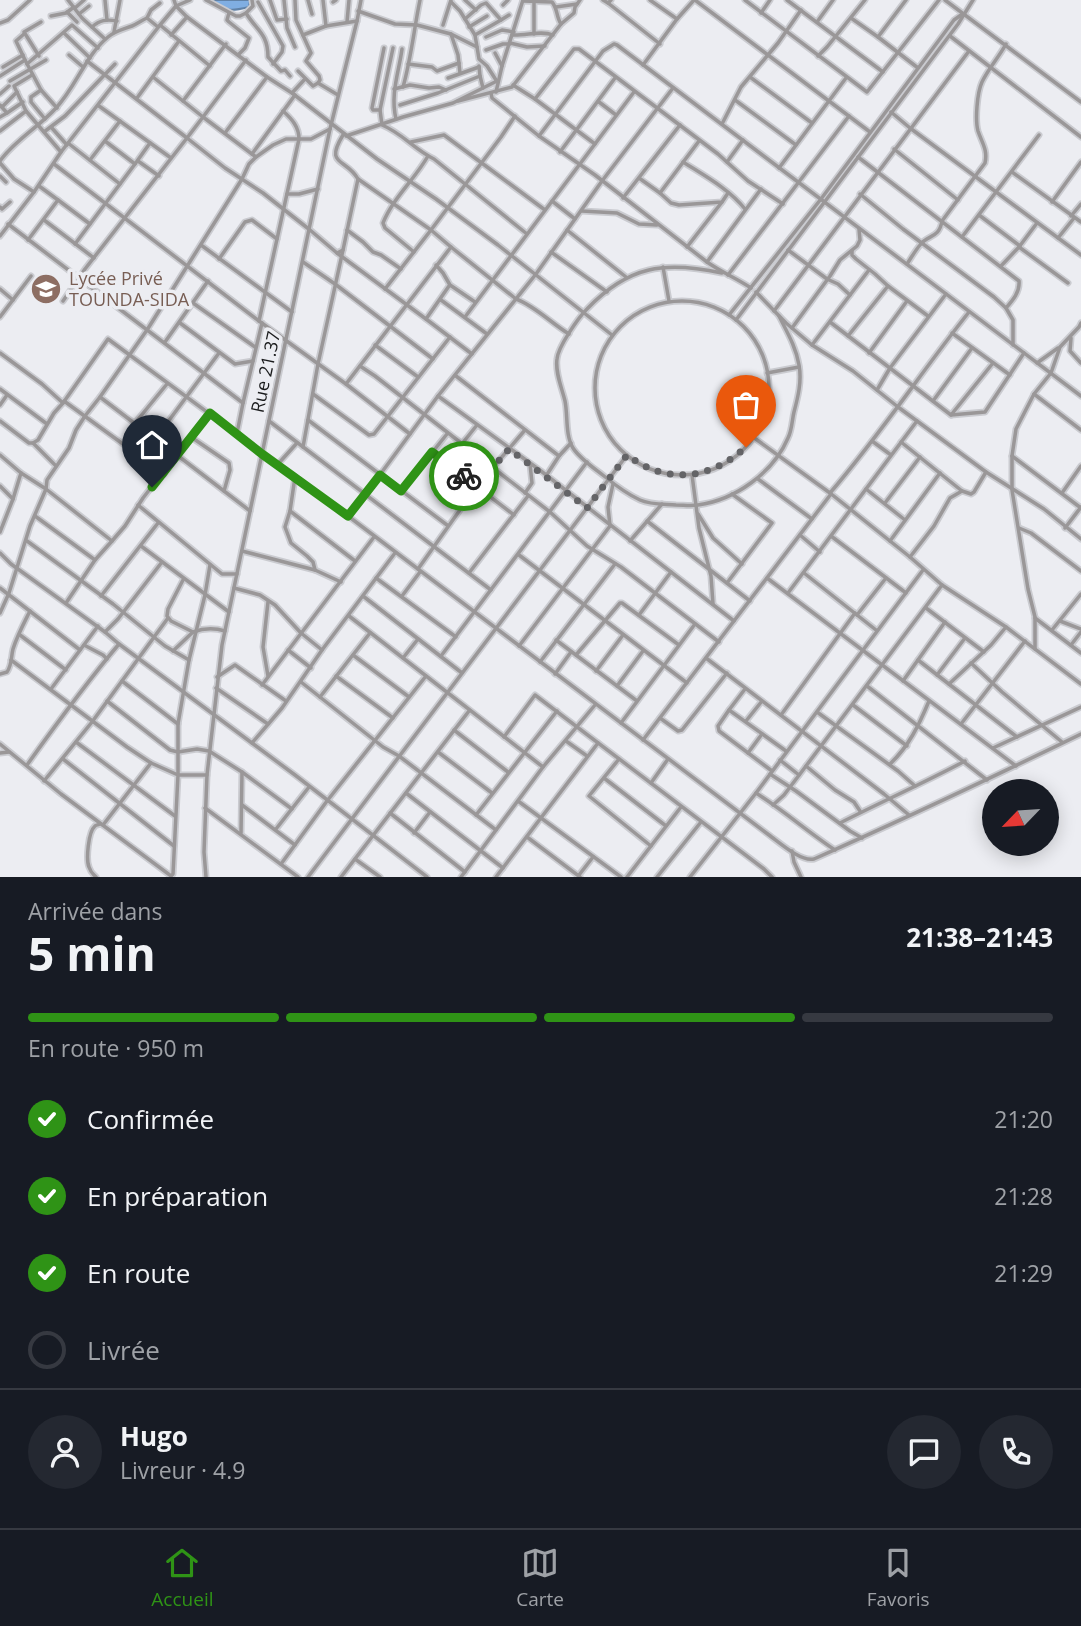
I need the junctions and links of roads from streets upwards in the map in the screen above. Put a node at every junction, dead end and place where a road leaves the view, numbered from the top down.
1 (30, 0) edge
2 (68, 0) edge
3 (84, 0) edge
4 (105, 0) edge
5 (120, 0) edge
6 (190, 0) edge
7 (206, 0) edge
8 (252, 0) edge
9 (270, 0) edge
10 (284, 0) edge
11 (295, 0) edge
12 (308, 0) edge
13 (323, 0) edge
14 (349, 0) edge
15 (361, 0) edge
16 (420, 0) edge
17 (465, 0) edge
18 (508, 0) edge
19 (603, 0) edge
20 (650, 0) edge
21 (694, 0) edge
22 (745, 0) edge
23 (769, 0) edge
24 (787, 0) edge
25 (833, 0) edge
26 (865, 0) edge
27 (906, 0) edge
28 (939, 0) edge
29 (945, 0) edge
30 (973, 0) edge
31 (451, 1) edge
32 (523, 1) edge
33 (534, 1) edge
34 (541, 1) edge
35 (480, 2) edge
36 (567, 2) edge
37 (577, 2) edge
38 (609, 2) edge
39 (800, 2) dead end
40 (160, 3) dead end
41 (175, 3) edge
42 (258, 3) edge
43 (503, 5) dead end
44 (89, 6) dead end
45 (556, 7) junction
46 (796, 7) junction
47 (74, 8) junction
48 (476, 10) junction
49 (801, 10) junction
50 (358, 11) junction
51 (67, 12) junction
52 (229, 13) junction
53 (246, 13) junction
54 (761, 13) junction
55 (312, 14) dead end
56 (963, 14) junction
57 (79, 15) junction
58 (509, 15) dead end
59 (51, 16) dead end
60 (487, 16) dead end
61 (187, 17) junction
62 (147, 18) junction
63 (851, 18) junction
64 (287, 19) junction
65 (466, 19) junction
66 (677, 19) junction
67 (107, 20) junction
68 (501, 20) junction
69 (117, 21) junction
70 (357, 21) junction
71 (41, 22) dead end
72 (77, 22) dead end
73 (347, 22) junction
74 (817, 22) junction
75 (0, 23) edge
76 (443, 24) dead end
77 (561, 24) junction
78 (414, 25) junction
79 (159, 26) junction
80 (327, 26) junction
81 (92, 27) junction
82 (469, 27) junction
83 (114, 32) junction
84 (787, 32) junction
85 (64, 33) junction
86 (24, 34) junction
87 (451, 34) junction
88 (513, 34) junction
89 (534, 34) junction
90 (171, 35) junction
91 (303, 35) junction
92 (475, 35) junction
93 (553, 35) junction
94 (949, 36) junction
95 (486, 37) dead end
96 (835, 37) junction
97 (878, 37) junction
98 (105, 39) junction
99 (179, 41) junction
100 (510, 43) junction
101 (226, 44) junction
102 (660, 44) junction
103 (1006, 44) junction
104 (545, 46) junction
105 (295, 47) dead end
106 (477, 47) junction
107 (98, 48) junction
108 (384, 48) dead end
109 (393, 48) dead end
110 (402, 49) dead end
111 (486, 50) dead end
112 (969, 51) junction
113 (495, 53) dead end
114 (898, 53) junction
115 (239, 54) junction
116 (69, 55) dead end
117 (768, 55) junction
118 (39, 56) junction
119 (818, 56) junction
120 (479, 59) junction
121 (46, 60) dead end
122 (88, 60) junction
123 (246, 60) junction
124 (26, 62) junction
125 (595, 62) junction
126 (459, 63) junction
127 (115, 64) dead end
128 (273, 64) junction
129 (408, 64) junction
130 (643, 65) junction
131 (210, 66) junction
132 (479, 66) junction
133 (502, 66) junction
134 (3, 67) dead end
135 (83, 67) junction
136 (991, 67) junction
137 (918, 68) junction
138 (298, 71) dead end
139 (883, 72) junction
140 (460, 73) junction
141 (32, 75) junction
142 (103, 75) junction
143 (0, 76) edge
144 (267, 76) junction
145 (290, 76) dead end
146 (480, 76) junction
147 (750, 76) junction
148 (153, 77) junction
149 (448, 78) dead end
150 (615, 78) junction
151 (846, 78) junction
152 (306, 79) junction
153 (497, 82) junction
154 (116, 83) junction
155 (318, 83) junction
156 (513, 85) junction
157 (403, 87) junction
158 (483, 88) junction
159 (673, 88) junction
160 (394, 89) junction
161 (41, 90) junction
162 (446, 90) junction
163 (17, 92) junction
164 (494, 92) junction
165 (634, 92) junction
166 (0, 94) edge
167 (293, 94) junction
168 (338, 95) junction
169 (136, 98) junction
170 (535, 99) junction
171 (735, 100) junction
172 (183, 101) junction
173 (458, 101) junction
174 (598, 101) junction
175 (829, 101) junction
176 (23, 102) junction
177 (1081, 102) edge
178 (400, 105) dead end
179 (1, 106) edge
180 (98, 106) junction
181 (57, 108) junction
182 (657, 108) junction
183 (380, 110) junction
184 (26, 111) junction
185 (283, 111) junction
186 (891, 112) junction
187 (7, 113) junction
188 (555, 114) junction
189 (617, 115) junction
190 (515, 116) junction
191 (849, 116) junction
192 (0, 117) edge
193 (203, 117) junction
194 (45, 119) junction
195 (396, 119) junction
196 (120, 121) junction
197 (812, 123) junction
198 (722, 124) junction
199 (38, 125) junction
200 (382, 125) junction
201 (680, 125) junction
202 (51, 127) junction
203 (331, 127) junction
204 (910, 128) junction
205 (576, 130) junction
206 (0, 131) edge
207 (44, 132) junction
208 (870, 132) junction
209 (225, 133) junction
210 (344, 135) junction
211 (1039, 135) dead end
212 (539, 136) junction
213 (1081, 137) edge
214 (187, 138) junction
215 (299, 139) junction
216 (743, 140) junction
217 (105, 141) junction
218 (699, 141) junction
219 (411, 142) junction
220 (150, 143) junction
221 (68, 144) junction
222 (595, 144) junction
223 (796, 145) junction
224 (894, 149) junction
225 (61, 152) junction
226 (560, 152) junction
227 (254, 155) junction
228 (428, 156) junction
229 (858, 157) junction
230 (171, 159) junction
231 (90, 160) junction
232 (0, 162) edge
233 (137, 162) junction
234 (683, 162) junction
235 (727, 162) junction
236 (481, 163) junction
237 (54, 164) junction
238 (579, 165) junction
239 (1080, 165) edge
240 (779, 168) junction
241 (878, 172) junction
242 (1011, 172) junction
243 (0, 176) edge
244 (159, 176) junction
245 (975, 177) junction
246 (639, 178) junction
247 (242, 179) junction
248 (358, 179) junction
249 (602, 181) junction
250 (6, 182) dead end
251 (411, 182) junction
252 (800, 183) junction
253 (120, 184) junction
254 (465, 185) junction
255 (39, 186) junction
256 (318, 189) junction
257 (761, 189) junction
258 (34, 192) junction
259 (995, 192) junction
260 (660, 193) junction
261 (728, 193) junction
262 (288, 194) junction
263 (860, 194) junction
264 (623, 198) junction
265 (58, 200) junction
266 (958, 200) junction
267 (552, 201) junction
268 (823, 201) junction
269 (10, 202) dead end
270 (722, 202) junction
271 (1052, 202) junction
272 (106, 204) junction
273 (394, 204) junction
274 (783, 204) junction
275 (1081, 204) edge
276 (0, 207) edge
277 (449, 208) junction
278 (545, 210) junction
279 (746, 210) junction
280 (284, 211) junction
281 (582, 211) junction
282 (979, 215) junction
283 (844, 217) junction
284 (1073, 217) junction
285 (126, 218) junction
286 (575, 219) junction
287 (44, 220) junction
288 (942, 221) junction
289 (1081, 222) edge
290 (1037, 223) junction
291 (8, 224) junction
292 (90, 224) junction
293 (659, 225) junction
294 (859, 228) junction
295 (310, 230) junction
296 (347, 230) junction
297 (431, 230) junction
298 (567, 230) junction
299 (527, 234) junction
300 (0, 236) edge
301 (962, 237) junction
302 (1058, 238) junction
303 (277, 239) junction
304 (28, 240) junction
305 (922, 242) junction
306 (75, 244) junction
307 (201, 245) junction
308 (1019, 246) junction
309 (451, 247) junction
310 (687, 247) junction
311 (343, 250) junction
312 (788, 250) junction
313 (852, 251) junction
314 (414, 252) junction
315 (551, 252) junction
316 (337, 253) junction
317 (511, 255) junction
318 (1081, 256) edge
319 (342, 257) junction
320 (94, 258) junction
321 (219, 259) junction
322 (303, 262) junction
323 (707, 262) junction
324 (907, 264) junction
325 (188, 265) junction
326 (436, 265) junction
327 (808, 265) junction
328 (663, 267) junction
329 (1001, 267) junction
330 (401, 269) junction
331 (869, 270) junction
332 (722, 273) junction
333 (536, 274) junction
334 (728, 275) junction
335 (32, 276) dead end
336 (626, 278) junction
337 (78, 279) junction
338 (827, 279) junction
339 (492, 280) junction
340 (208, 281) junction
341 (1068, 283) dead end
342 (335, 284) junction
343 (450, 285) junction
344 (888, 286) junction
345 (751, 288) junction
346 (0, 289) edge
347 (385, 289) junction
348 (607, 292) junction
349 (756, 292) junction
350 (266, 293) junction
351 (946, 294) junction
352 (850, 295) junction
353 (516, 299) junction
354 (13, 300) junction
355 (441, 300) junction
356 (63, 301) dead end
357 (669, 301) junction
358 (907, 301) junction
359 (475, 302) junction
360 (193, 303) junction
361 (406, 305) junction
362 (1006, 308) junction
363 (774, 311) junction
364 (292, 312) junction
365 (584, 312) junction
366 (969, 312) junction
367 (729, 315) junction
368 (779, 316) junction
369 (928, 316) junction
370 (0, 317) edge
371 (464, 317) junction
372 (426, 318) junction
373 (736, 320) junction
374 (261, 322) junction
375 (830, 322) junction
376 (180, 323) junction
377 (390, 326) junction
378 (1080, 326) edge
379 (792, 328) junction
380 (147, 330) junction
381 (952, 333) junction
382 (488, 334) junction
383 (569, 334) junction
384 (612, 335) junction
385 (848, 336) junction
386 (1071, 336) junction
387 (450, 337) junction
388 (287, 340) junction
389 (165, 342) junction
390 (375, 345) junction
391 (812, 345) junction
392 (1013, 345) junction
393 (256, 347) junction
394 (1060, 347) junction
395 (972, 348) junction
396 (0, 353) edge
397 (219, 353) junction
398 (869, 353) junction
399 (1024, 353) junction
400 (472, 354) junction
401 (128, 355) junction
402 (433, 359) junction
403 (253, 361) junction
404 (993, 363) junction
405 (1037, 363) junction
406 (1081, 363) edge
407 (318, 364) junction
408 (360, 366) junction
409 (799, 366) junction
410 (890, 368) junction
411 (768, 373) junction
412 (1051, 373) junction
413 (205, 374) junction
414 (455, 375) junction
415 (1010, 375) junction
416 (418, 377) junction
417 (167, 384) junction
418 (346, 384) junction
419 (913, 385) junction
420 (0, 389) edge
421 (877, 390) junction
422 (313, 394) junction
423 (1034, 394) junction
424 (7, 395) junction
425 (438, 396) junction
426 (1081, 396) edge
427 (100, 397) junction
428 (402, 397) junction
429 (187, 398) junction
430 (933, 401) junction
431 (64, 402) junction
432 (243, 403) junction
433 (0, 405) edge
434 (898, 407) junction
435 (210, 413) junction
436 (424, 415) junction
437 (951, 415) junction
438 (85, 416) junction
439 (387, 416) junction
440 (308, 420) junction
441 (0, 421) edge
442 (269, 421) junction
443 (917, 421) junction
444 (135, 423) junction
445 (47, 424) junction
446 (477, 425) junction
447 (525, 430) junction
448 (1081, 430) edge
449 (447, 433) junction
450 (237, 434) junction
451 (410, 434) junction
452 (191, 437) junction
453 (753, 438) junction
454 (155, 439) junction
455 (872, 441) junction
456 (901, 442) junction
457 (33, 443) junction
458 (297, 443) junction
459 (571, 443) junction
460 (461, 444) junction
461 (303, 447) junction
462 (509, 449) junction
463 (432, 452) junction
464 (262, 454) junction
465 (0, 455) edge
466 (177, 455) junction
467 (627, 455) junction
468 (778, 455) junction
469 (891, 455) junction
470 (559, 456) junction
471 (1012, 456) junction
472 (920, 457) junction
473 (141, 458) junction
474 (587, 462) junction
475 (278, 464) junction
476 (530, 464) junction
477 (56, 466) junction
478 (1081, 466) edge
479 (492, 468) junction
480 (986, 472) junction
481 (21, 473) junction
482 (940, 473) junction
483 (164, 474) junction
484 (380, 475) junction
485 (692, 475) junction
486 (546, 476) junction
487 (295, 477) junction
488 (758, 479) junction
489 (608, 480) junction
490 (613, 484) junction
491 (0, 486) edge
492 (477, 486) junction
493 (46, 489) junction
494 (866, 489) junction
495 (1012, 490) junction
496 (224, 491) junction
497 (401, 491) junction
498 (566, 491) junction
499 (962, 491) junction
500 (830, 493) junction
501 (1062, 493) junction
502 (732, 494) junction
503 (365, 495) junction
504 (527, 495) junction
505 (13, 499) junction
506 (885, 503) junction
507 (662, 504) junction
508 (138, 505) junction
509 (696, 505) junction
510 (587, 508) junction
511 (1081, 508) edge
512 (851, 510) junction
513 (250, 511) junction
514 (290, 511) junction
515 (550, 512) junction
516 (697, 512) junction
517 (514, 515) junction
518 (35, 516) junction
519 (348, 516) junction
520 (812, 519) junction
521 (905, 520) junction
522 (2, 521) edge
523 (647, 521) junction
524 (158, 523) junction
525 (447, 525) junction
526 (610, 526) junction
527 (1019, 528) junction
528 (1065, 528) junction
529 (570, 531) junction
530 (0, 532) edge
531 (800, 535) junction
532 (831, 536) junction
533 (374, 537) junction
534 (1081, 540) edge
535 (26, 541) junction
536 (112, 541) junction
537 (630, 541) junction
538 (890, 541) junction
539 (141, 546) junction
540 (434, 547) junction
541 (592, 549) junction
542 (242, 551) junction
543 (820, 552) junction
544 (0, 553) edge
545 (395, 553) junction
546 (518, 555) junction
547 (910, 557) junction
548 (95, 560) junction
549 (162, 562) junction
550 (356, 562) junction
551 (615, 564) junction
552 (742, 564) junction
553 (210, 565) junction
554 (16, 568) junction
555 (315, 570) junction
556 (710, 570) junction
557 (923, 570) junction
558 (419, 571) junction
559 (539, 571) junction
560 (1081, 571) edge
561 (671, 572) junction
562 (469, 573) junction
563 (804, 573) junction
564 (237, 574) junction
565 (376, 578) junction
566 (767, 578) junction
567 (886, 578) junction
568 (184, 579) junction
569 (81, 582) junction
570 (341, 582) junction
571 (727, 583) junction
572 (942, 585) junction
573 (0, 587) edge
574 (234, 588) junction
575 (562, 588) junction
576 (491, 590) junction
577 (9, 593) junction
578 (655, 593) junction
579 (788, 593) junction
580 (906, 593) junction
581 (1081, 593) edge
582 (205, 595) junction
583 (102, 596) junction
584 (363, 596) junction
585 (402, 596) junction
586 (1079, 599) edge
587 (268, 600) junction
588 (750, 601) junction
589 (66, 603) junction
590 (583, 604) junction
591 (713, 605) junction
592 (926, 608) junction
593 (30, 611) junction
594 (229, 612) junction
595 (474, 612) junction
596 (0, 613) edge
597 (122, 613) junction
598 (856, 614) junction
599 (639, 615) junction
600 (349, 616) junction
601 (168, 618) junction
602 (1035, 618) junction
603 (604, 621) junction
604 (734, 621) junction
605 (1060, 621) junction
606 (945, 622) junction
607 (695, 624) junction
608 (98, 626) junction
609 (1006, 627) junction
610 (496, 629) junction
611 (1051, 630) junction
612 (1081, 630) edge
613 (195, 631) junction
614 (225, 631) junction
615 (877, 631) junction
616 (105, 632) junction
617 (301, 633) junction
618 (370, 633) junction
619 (841, 634) junction
620 (19, 635) junction
621 (624, 635) junction
622 (456, 637) junction
623 (154, 638) junction
624 (965, 638) junction
625 (418, 639) junction
626 (556, 640) junction
627 (1025, 641) junction
628 (719, 642) junction
629 (119, 645) junction
630 (679, 645) junction
631 (1070, 645) junction
632 (519, 646) junction
633 (82, 647) junction
634 (1035, 649) junction
635 (288, 650) junction
636 (322, 650) junction
637 (863, 650) junction
638 (173, 651) junction
639 (643, 651) junction
640 (571, 652) junction
641 (984, 652) junction
642 (1081, 653) edge
643 (353, 655) junction
644 (576, 655) junction
645 (441, 656) junction
646 (706, 657) junction
647 (403, 658) junction
648 (107, 659) junction
649 (139, 659) junction
650 (11, 660) junction
651 (189, 660) junction
652 (918, 660) junction
653 (540, 662) junction
654 (971, 663) junction
655 (883, 665) junction
656 (663, 666) junction
657 (311, 668) junction
658 (66, 670) junction
659 (596, 671) junction
660 (462, 673) junction
661 (727, 673) junction
662 (0, 674) edge
663 (555, 674) junction
664 (937, 675) junction
665 (268, 676) junction
666 (336, 676) junction
667 (426, 676) junction
668 (217, 677) junction
669 (122, 681) junction
670 (903, 681) junction
671 (301, 682) junction
672 (687, 683) junction
673 (949, 684) junction
674 (992, 684) junction
675 (1081, 684) edge
676 (262, 685) junction
677 (617, 686) junction
678 (867, 686) junction
679 (216, 688) junction
680 (746, 688) junction
681 (51, 690) junction
682 (183, 691) junction
683 (447, 693) junction
684 (320, 697) junction
685 (409, 698) junction
686 (107, 701) junction
687 (286, 701) junction
688 (637, 701) junction
689 (762, 701) junction
690 (929, 701) junction
691 (70, 704) junction
692 (596, 704) junction
693 (853, 705) junction
694 (976, 705) junction
695 (1081, 707) edge
696 (729, 710) junction
697 (469, 711) junction
698 (556, 712) junction
699 (817, 712) junction
700 (213, 714) junction
701 (781, 715) junction
702 (393, 718) junction
703 (660, 718) junction
704 (746, 721) junction
705 (92, 722) junction
706 (621, 723) junction
707 (178, 724) junction
708 (268, 724) junction
709 (961, 724) junction
710 (1042, 725) junction
711 (837, 726) junction
712 (919, 726) junction
713 (577, 727) junction
714 (454, 730) junction
715 (801, 731) junction
716 (762, 734) junction
717 (1081, 734) edge
718 (504, 737) junction
719 (1017, 737) junction
720 (643, 740) junction
721 (375, 741) junction
722 (566, 741) junction
723 (76, 742) junction
724 (252, 743) junction
725 (598, 743) junction
726 (1063, 743) junction
727 (0, 744) edge
728 (821, 746) junction
729 (907, 746) junction
730 (993, 748) junction
731 (209, 751) junction
732 (438, 751) junction
733 (786, 751) junction
734 (9, 752) junction
735 (178, 752) junction
736 (524, 752) junction
737 (0, 753) edge
738 (748, 753) junction
739 (399, 756) junction
740 (587, 757) junction
741 (63, 759) junction
742 (619, 759) junction
743 (668, 759) junction
744 (780, 760) junction
745 (965, 761) junction
746 (151, 763) junction
747 (889, 764) junction
748 (1016, 765) junction
749 (27, 766) junction
750 (806, 766) junction
751 (543, 767) junction
752 (242, 772) junction
753 (771, 772) junction
754 (421, 773) junction
755 (508, 773) junction
756 (178, 775) junction
757 (206, 775) junction
758 (799, 775) junction
759 (604, 778) junction
760 (986, 779) edge
761 (989, 779) edge
762 (44, 781) junction
763 (982, 782) edge
764 (650, 783) junction
765 (133, 785) junction
766 (915, 786) junction
767 (309, 787) junction
768 (790, 787) junction
769 (406, 793) junction
770 (492, 793) junction
771 (756, 793) junction
772 (780, 798) junction
773 (889, 798) junction
774 (518, 800) junction
775 (327, 801) junction
776 (118, 803) junction
777 (242, 805) junction
778 (773, 805) junction
779 (681, 807) junction
780 (205, 808) junction
781 (292, 809) junction
782 (783, 811) junction
783 (430, 812) junction
784 (861, 812) junction
785 (390, 813) junction
786 (740, 813) junction
787 (476, 815) junction
788 (175, 816) junction
789 (909, 816) junction
790 (541, 818) junction
791 (352, 819) junction
792 (701, 822) junction
793 (839, 823) junction
794 (102, 824) junction
795 (666, 827) junction
796 (275, 830) junction
797 (496, 830) junction
798 (414, 833) junction
799 (241, 834) junction
800 (374, 836) junction
801 (527, 836) junction
802 (721, 838) junction
803 (862, 838) junction
804 (295, 845) junction
805 (174, 846) junction
806 (651, 846) junction
807 (835, 850) junction
808 (480, 851) junction
809 (792, 851) junction
810 (593, 856) junction
811 (355, 859) junction
812 (281, 864) junction
813 (503, 868) junction
814 (465, 872) junction
815 (579, 876) edge
816 (96, 877) edge
817 (206, 877) edge
818 (298, 877) edge
819 (308, 877) edge
820 (341, 877) edge
821 (380, 877) edge
822 (427, 877) edge
823 (461, 877) edge
824 (496, 877) edge
825 (621, 877) edge
826 (627, 877) edge
827 (657, 877) edge
828 (690, 877) edge
829 (772, 877) edge
830 (801, 877) edge

1 - 75 street
2 - 47 street
3 - 47 street
4 - 67 street
5 - 69 street
6 - 41 street
7 - 52 street
8 - 42 street
9 - 64 street
10 - 64 street
11 - 91 street
12 - 55 street
13 - 80 street
14 - 73 street
15 - 50 street, Rue 21.37
16 - 78 street
17 - 48 street
18 - 43 street
19 - 38 street
20 - 66 street
21 - 66 street
21 - 117 street
22 - 54 street
23 - 54 street
24 - 46 street
25 - 74 street
26 - 63 street
27 - 97 street
28 - 114 street
29 - 56 street
30 - 56 street
31 - 65 street
31 - 76 street
32 - 33 street
32 - 88 street
33 - 34 street
33 - 89 street
34 - 45 street
35 - 48 street
35 - 68 street
36 - 37 street
36 - 45 street
37 - 77 street
38 - 102 street
39 - 46 street
40 - 62 street
41 - 61 street
41 - 79 street
42 - 53 street
42 - 128 street
44 - 57 street
45 - 77 street
46 - 49 street
47 - 51 street
47 - 57 street
48 - 65 street
49 - 74 street
49 - 84 street
50 - 70 street, Rue 21.37
50 - 78 street
51 - 59 street
51 - 72 street
52 - 53 street
52 - 115 street
53 - 128 street
54 - 84 street
56 - 94 street
56 - 103 street
56 - 137 street
57 - 81 street
58 - 68 street
60 - 82 street
61 - 90 street
61 - 101 street
62 - 79 street
62 - 83 street
63 - 96 street
63 - 97 street
64 - 105 street
65 - 82 street
66 - 102 street
67 - 69 street
67 - 81 street
68 - 92 street
69 - 83 street
70 - 73 street
70 - 168 street, Rue 21.37
71 - 86 street
73 - 80 street
74 - 96 street
77 - 93 street
78 - 87 street
78 - 129 street
79 - 90 street
79 - 154 street
80 - 91 street
81 - 98 street
82 - 92 street
83 - 98 street
84 - 117 street
84 - 119 street
85 - 107 street
85 - 118 street
85 - 122 street
86 - 118 street
86 - 124 street
87 - 106 street
87 - 126 street
88 - 89 street
88 - 95 street
88 - 100 street
89 - 93 street
90 - 99 street
91 - 155 street
92 - 106 street
93 - 104 street
94 - 112 street
94 - 186 street
96 - 119 street
96 - 139 street
97 - 114 street
98 - 107 street
99 - 131 street
99 - 148 street
100 - 104 street
100 - 111 street
100 - 133 street
101 - 115 street
101 - 131 street
102 - 130 street
103 - 136 street
103 - 177 street
104 - 156 street
106 - 120 street
107 - 122 street
108 - 183 street
109 - 183 street
110 - 160 street
112 - 136 street
112 - 204 street
113 - 133 street
114 - 137 street
114 - 139 street
115 - 123 street
116 - 135 street
117 - 147 street
117 - 175 street
118 - 124 street
119 - 151 street
120 - 132 street
120 - 153 street
121 - 124 street
122 - 135 street
122 - 142 street
123 - 144 street
123 - 193 street
124 - 134 street
124 - 141 street
124 - 143 street
124 - 166 street
125 - 130 street
125 - 150 street
125 - 170 street
125 - 188 street
126 - 129 street
126 - 140 street
127 - 142 street
128 - 145 street
129 - 157 street
130 - 159 street
131 - 172 street
132 - 140 street
132 - 146 street
133 - 153 street
135 - 181 street
136 - 213 street
136 - 245 street
137 - 208 street
138 - 152 street
139 - 151 street
140 - 149 street
141 - 161 street
141 - 163 street
142 - 154 street
142 - 202 street
144 - 167 street
144 - 209 street
146 - 158 street
146 - 162 street
147 - 171 street
147 - 197 street
148 - 169 street
148 - 172 street
150 - 165 street
150 - 174 street
151 - 175 street
152 - 155 street
152 - 167 street
153 - 158 street
153 - 164 street
154 - 169 street
154 - 180 street
155 - 168 street
156 - 164 street
156 - 170 street
157 - 160 street
157 - 162 street
158 - 173 street
159 - 182 street
159 - 198 street
160 - 195 street
161 - 181 street
161 - 194 street
162 - 178 street
163 - 176 street
163 - 179 street
164 - 173 street
164 - 190 street
165 - 182 street
165 - 189 street
167 - 185 street
167 - 203 street
168 - 203 street, Rue 21.37
169 - 214 street
170 - 188 street
171 - 198 street
171 - 223 street
172 - 193 street
173 - 195 street
174 - 189 street
174 - 205 street
175 - 191 street
175 - 197 street
176 - 184 street
176 - 187 street
179 - 187 street
180 - 196 street
180 - 221 street
181 - 194 street
182 - 201 street
182 - 249 street
183 - 200 street
184 - 199 street
184 - 206 street
185 - 215 street
185 - 227 street
186 - 204 street
186 - 229 street
187 - 192 street
188 - 205 street
188 - 212 street
189 - 222 street
190 - 212 street
190 - 236 street
191 - 208 street
191 - 252 street
193 - 209 street
193 - 214 street
194 - 199 street
195 - 200 street
196 - 217 street
196 - 220 street
197 - 223 street
198 - 216 street
199 - 207 street
199 - 232 street
200 - 210 street
200 - 219 street
201 - 218 street
201 - 246 street
202 - 207 street
202 - 221 street
203 - 210 street
203 - 215 street
203 - 256 street, Rue 21.37
204 - 224 street
204 - 245 street
205 - 222 street
205 - 226 street
207 - 225 street
208 - 268 street
209 - 227 street
210 - 248 street
210 - 251 street
211 - 242 street
212 - 226 street
214 - 230 street
214 - 247 street
215 - 227 street
215 - 262 street
216 - 235 street
216 - 240 street
217 - 231 street
217 - 233 street
218 - 234 street
218 - 235 street
219 - 228 street
219 - 236 street
220 - 230 street
220 - 233 street
221 - 225 street
221 - 231 street
222 - 238 street
223 - 240 street
224 - 241 street
224 - 266 street
225 - 237 street
226 - 238 street
227 - 247 street
228 - 251 street
228 - 254 street
229 - 241 street
229 - 268 street
230 - 244 street
231 - 253 street
232 - 258 street
233 - 244 street
233 - 253 street
234 - 260 street
234 - 261 street
235 - 257 street
236 - 254 street
236 - 278 street
237 - 255 street
237 - 272 street
238 - 249 street
238 - 267 street
239 - 271 street
240 - 252 street
241 - 263 street
241 - 288 street
242 - 259 street
242 - 271 street
243 - 250 street
244 - 285 street
245 - 259 street
245 - 266 street
246 - 260 street
246 - 264 street
247 - 280 street
247 - 307 street
248 - 273 street
248 - 296 street
249 - 264 street
249 - 281 street
251 - 273 street
251 - 277 street
252 - 268 street
252 - 274 street
253 - 272 street
254 - 277 street
254 - 299 street
255 - 258 street
255 - 265 street
256 - 262 street
256 - 295 street, Rue 21.37
257 - 274 street
257 - 279 street
258 - 291 street
259 - 282 street
259 - 290 street
260 - 270 street
261 - 270 street
261 - 279 street
262 - 280 street
263 - 283 street
263 - 305 street
264 - 293 street
265 - 287 street
265 - 292 street
266 - 288 street
267 - 278 street
267 - 286 street
268 - 283 street
268 - 312 street
268 - 345 street
269 - 276 street
270 - 310 street
271 - 284 street
272 - 285 street
272 - 292 street
273 - 297 street
273 - 314 street
274 - 334 street
275 - 284 street
277 - 297 street
277 - 317 street
278 - 299 street
279 - 323 street
280 - 295 street
280 - 303 street
281 - 286 street
281 - 293 street
282 - 301 street
282 - 308 street
283 - 294 street
283 - 327 street
284 - 289 street
284 - 302 street
285 - 320 street
285 - 325 street
286 - 298 street
287 - 304 street
287 - 306 street
288 - 301 street
288 - 305 street
290 - 302 street
290 - 308 street
291 - 300 street
291 - 304 street
292 - 306 street
293 - 310 street
294 - 313 street
294 - 324 street
295 - 316 street
295 - 322 street, Rue 21.37
296 - 311 street
296 - 330 street
297 - 309 street
297 - 314 street
298 - 315 street
298 - 336 street
299 - 317 street
301 - 329 street
302 - 318 street
303 - 321 street
303 - 350 street
304 - 337 street
305 - 324 street
305 - 362 street
306 - 320 street
307 - 321 street
307 - 325 street
308 - 329 street
308 - 341 street
309 - 326 street
309 - 339 street
310 - 323 street
311 - 316 street
311 - 319 street
312 - 327 street
312 - 349 street
313 - 331 street
313 - 338 street
314 - 330 street
315 - 333 street
315 - 348 street
316 - 319 street
317 - 333 street
317 - 339 street
319 - 342 street
319 - 347 street
320 - 337 street
321 - 350 street
322 - 342 street
322 - 364 street, Rue 21.37
323 - 332 street
324 - 351 street
325 - 340 street
325 - 380 street
326 - 343 street
326 - 361 street
327 - 338 street
327 - 363 street
328 - 332 street
328 - 336 street
328 - 357 street
329 - 362 street
330 - 347 street
331 - 344 street
331 - 352 street
332 - 334 street
333 - 353 street
333 - 365 street
334 - 345 street
335 - 354 street
336 - 348 street
337 - 356 street
337 - 380 street
338 - 352 street
338 - 379 street
339 - 353 street
339 - 359 street
340 - 360 street
340 - 374 street
342 - 377 street
342 - 407 street
343 - 355 street
343 - 359 street
344 - 358 street
344 - 385 street
345 - 367 street
346 - 354 street
347 - 361 street
348 - 365 street
349 - 363 street
349 - 373 street
350 - 364 street
350 - 374 street
351 - 366 street
351 - 369 street
352 - 375 street
353 - 382 street
353 - 383 street
354 - 370 street
355 - 371 street
355 - 372 street
357 - 367 street
357 - 384 street
358 - 369 street
358 - 398 street
359 - 371 street
360 - 376 street
360 - 393 street
361 - 372 street
361 - 377 street
362 - 392 street
363 - 368 street
364 - 388 street, Rue 21.37
365 - 383 street
365 - 384 street
366 - 381 street
366 - 392 street
367 - 373 street
368 - 379 street
368 - 409 street
369 - 410 street
371 - 382 street
372 - 387 street
373 - 411 street
374 - 388 street
374 - 393 street
375 - 385 street
375 - 391 street
376 - 389 street
376 - 397 street
377 - 390 street
377 - 402 street
378 - 386 street
379 - 391 street
380 - 389 street
380 - 401 street
381 - 395 street
381 - 419 street
382 - 400 street
383 - 459 street
384 - 467 street
385 - 398 street
386 - 394 street
386 - 406 street
387 - 400 street
387 - 402 street
388 - 407 street
388 - 442 street, Rue 21.37
389 - 413 street
390 - 408 street
390 - 416 street
391 - 421 street
392 - 399 street
393 - 403 street
394 - 405 street
394 - 412 street
395 - 404 street
395 - 430 street
396 - 431 street
397 - 403 street
397 - 413 street
398 - 410 street
399 - 405 street
399 - 415 street
400 - 414 street
401 - 417 street
401 - 427 street
401 - 431 street
402 - 416 street
403 - 432 street
404 - 415 street
404 - 437 street
405 - 412 street
407 - 418 street
407 - 422 street
408 - 418 street
408 - 428 street
409 - 411 street
409 - 468 street
410 - 419 street
410 - 421 street
411 - 453 street
412 - 423 street
412 - 426 street
413 - 429 street
413 - 432 street
414 - 425 street
414 - 447 street
415 - 437 street
416 - 428 street
417 - 429 street
417 - 444 street
418 - 439 street
419 - 430 street
419 - 434 street
420 - 424 street
421 - 434 street
422 - 439 street
422 - 440 street
423 - 448 street
423 - 471 street
424 - 433 street
424 - 445 street
425 - 436 street
425 - 446 street
427 - 438 street
427 - 444 street
428 - 436 street
428 - 439 street
429 - 435 street
429 - 454 street
430 - 437 street
431 - 438 street
431 - 445 street
432 - 450 street
434 - 443 street
434 - 455 street
435 - 450 street
435 - 452 street
436 - 449 street
436 - 451 street
438 - 473 street
438 - 477 street
439 - 451 street
440 - 461 street
440 - 484 street
441 - 457 street
442 - 458 street
442 - 464 street, Rue 21.37
443 - 456 street
443 - 480 street
444 - 454 street
445 - 457 street
446 - 460 street
446 - 462 street
447 - 462 street
447 - 470 street
449 - 460 street
449 - 463 street
450 - 464 street
451 - 484 street
452 - 466 street
452 - 496 street
453 - 468 street
453 - 485 street
454 - 473 street
455 - 469 street
455 - 500 street
456 - 469 street
456 - 472 street
457 - 477 street
458 - 461 street
458 - 475 street
459 - 470 street
459 - 474 street
460 - 479 street
461 - 503 street
462 - 476 street
462 - 479 street
463 - 492 street
463 - 497 street
464 - 475 street
464 - 513 street, Rue 21.37
465 - 481 street
466 - 483 street
466 - 496 street
467 - 485 street
467 - 489 street
468 - 488 street
468 - 500 street
469 - 494 street
470 - 486 street
471 - 495 street
471 - 501 street
472 - 482 street
472 - 506 street
473 - 483 street
474 - 489 street
474 - 498 street
475 - 487 street
476 - 486 street
476 - 504 street
477 - 493 street
478 - 501 street
479 - 492 street
479 - 504 street
480 - 495 street
480 - 499 street
481 - 493 street
481 - 505 street
482 - 499 street
482 - 521 street
483 - 508 street
484 - 497 street
484 - 503 street
485 - 509 street
486 - 498 street
487 - 514 street
487 - 519 street
488 - 502 street
488 - 520 street
489 - 490 street
489 - 510 street
490 - 507 street
490 - 526 street
491 - 505 street
492 - 517 street
492 - 525 street
493 - 518 street
493 - 536 street
494 - 506 street
494 - 512 street
495 - 527 street
495 - 528 street
496 - 513 street
497 - 525 street
498 - 510 street
498 - 515 street
499 - 547 street
500 - 512 street
500 - 520 street
501 - 511 street
502 - 509 street
502 - 552 street
503 - 519 street
503 - 540 street
504 - 515 street
504 - 517 street
505 - 522 street
506 - 521 street
507 - 509 street
507 - 523 street
508 - 524 street
508 - 536 street
509 - 516 street
510 - 526 street
510 - 529 street
511 - 528 street
512 - 532 street
512 - 538 street
513 - 542 street, Rue 21.37
514 - 550 street
514 - 555 street
515 - 529 street
515 - 546 street
516 - 552 street
516 - 556 street
517 - 562 street
518 - 535 street
518 - 548 street
519 - 533 street
520 - 531 street
521 - 538 street
522 - 530 street
523 - 537 street
523 - 556 street
524 - 539 street
524 - 553 street
525 - 540 street
526 - 537 street
526 - 541 street
527 - 560 street
527 - 602 street
528 - 534 street
529 - 541 street
529 - 559 street
531 - 543 street
531 - 566 street
532 - 543 street
532 - 567 street
533 - 545 street
533 - 550 street
535 - 554 street
535 - 569 street
536 - 548 street
537 - 561 street
538 - 547 street
539 - 549 street
539 - 583 street
540 - 558 street
540 - 562 street
541 - 551 street
541 - 575 street
542 - 555 street
542 - 564 street, Rue 21.37
543 - 563 street
544 - 554 street
545 - 558 street
545 - 565 street
546 - 559 street
546 - 576 street
547 - 557 street
548 - 569 street
549 - 568 street
549 - 597 street
550 - 570 street
551 - 578 street
551 - 590 street
552 - 571 street
553 - 564 street
553 - 582 street
554 - 577 street
554 - 589 street
555 - 570 street
556 - 571 street
556 - 591 street
557 - 572 street
557 - 580 street
558 - 585 street
558 - 595 street
559 - 575 street
559 - 610 street
561 - 578 street
561 - 591 street
562 - 576 street
563 - 579 street
563 - 598 street
564 - 574 street, Rue 21.37
565 - 584 street
565 - 585 street
566 - 579 street
566 - 588 street
567 - 580 street
567 - 598 street
568 - 582 street
568 - 601 street
569 - 583 street
569 - 589 street
570 - 617 street
571 - 588 street
572 - 592 street
572 - 609 street
573 - 577 street
574 - 587 street
574 - 594 street, Rue 21.37
575 - 590 street
575 - 632 street
576 - 595 street
577 - 593 street
577 - 596 street
578 - 599 street
578 - 607 street
579 - 619 street
580 - 615 street
581 - 586 street
582 - 594 street
582 - 613 street
583 - 597 street
584 - 600 street
584 - 625 street
585 - 622 street
586 - 605 street
587 - 617 street
587 - 665 street
588 - 604 street
589 - 608 street
590 - 603 street
590 - 626 street
591 - 604 street
592 - 606 street
592 - 655 street
593 - 620 street
593 - 633 street
594 - 614 street, Rue 21.37
595 - 610 street
595 - 622 street
597 - 616 street
597 - 623 street
598 - 615 street
598 - 619 street
599 - 603 street
599 - 630 street
600 - 618 street
600 - 636 street
601 - 613 street
601 - 623 street
602 - 611 street
602 - 634 street
603 - 621 street
603 - 644 street
604 - 628 street
605 - 611 street
605 - 612 street
606 - 624 street
606 - 652 street
607 - 628 street
607 - 630 street
608 - 616 street
608 - 633 street
609 - 627 street
609 - 641 street
610 - 632 street
610 - 660 street
611 - 631 street
612 - 631 street
613 - 614 street
613 - 638 street
613 - 651 street
614 - 668 street, Rue 21.37
615 - 637 street
616 - 629 street
617 - 635 street
617 - 636 street
618 - 643 street
618 - 647 street
619 - 637 street
619 - 701 street
620 - 650 street
620 - 658 street
621 - 639 street
621 - 659 street
622 - 645 street
623 - 638 street
623 - 649 street
624 - 641 street
624 - 664 street
625 - 645 street
625 - 647 street
626 - 640 street
626 - 653 street
627 - 634 street
627 - 674 street
628 - 646 street
629 - 648 street
629 - 649 street
630 - 656 street
631 - 642 street
632 - 653 street
633 - 648 street
633 - 658 street
634 - 675 street
635 - 657 street
635 - 665 street
636 - 657 street
637 - 655 street
637 - 699 street
638 - 651 street
639 - 656 street
639 - 677 street
640 - 644 street
640 - 663 street
641 - 654 street
643 - 666 street
643 - 685 street
644 - 659 street
645 - 660 street
646 - 661 street
646 - 672 street
647 - 667 street
648 - 691 street
649 - 669 street
649 - 682 street
650 - 662 street
650 - 681 street
651 - 682 street
652 - 664 street
652 - 670 street
653 - 663 street
654 - 673 street
654 - 674 street
655 - 670 street
655 - 678 street
656 - 672 street
656 - 688 street
657 - 671 street
658 - 681 street
659 - 677 street
660 - 683 street
661 - 680 street
661 - 703 street
663 - 692 street
664 - 673 street
665 - 676 street
666 - 684 street
666 - 702 street
667 - 683 street
667 - 685 street
668 - 676 street
668 - 679 street, Rue 21.37
669 - 686 street
669 - 707 street
670 - 690 street
671 - 684 street
671 - 687 street
672 - 703 street
673 - 694 street
674 - 694 street
674 - 710 street
676 - 687 street
677 - 688 street
678 - 693 street
678 - 712 street
679 - 700 street, Rue 21.37
679 - 708 street
680 - 689 street
680 - 696 street
681 - 691 street
682 - 700 street
682 - 707 street
683 - 697 street
683 - 739 street
684 - 721 street
685 - 702 street
686 - 705 street
686 - 735 street
687 - 708 street
688 - 706 street
689 - 701 street
689 - 704 street
690 - 709 street
690 - 712 street
691 - 705 street
691 - 749 street
692 - 706 street
692 - 713 street
693 - 711 street
693 - 729 street
694 - 709 street
694 - 719 street
695 - 710 street
696 - 704 street
696 - 738 street
697 - 714 street
697 - 718 street
698 - 713 street
698 - 718 street
698 - 736 street
699 - 711 street
699 - 715 street
700 - 724 street
700 - 731 street, Rue 21.37
701 - 715 street
702 - 721 street
703 - 720 street
704 - 716 street
705 - 723 street
705 - 746 street
706 - 720 street
707 - 735 street
708 - 724 street
709 - 730 street
710 - 719 street
710 - 726 street
711 - 728 street
711 - 747 street
712 - 729 street
712 - 745 street
713 - 722 street
713 - 725 street
714 - 732 street
714 - 755 street
715 - 728 street
715 - 733 street
716 - 733 street
716 - 738 street
717 - 726 street
718 - 736 street
719 - 730 street
720 - 743 street
721 - 739 street
721 - 775 street
722 - 740 street
722 - 751 street
723 - 741 street
723 - 765 street
724 - 767 street
725 - 740 street
725 - 742 street
726 - 748 street
727 - 734 street
728 - 750 street
728 - 773 street
729 - 747 street
730 - 748 street
731 - 735 street
731 - 752 street
731 - 757 street, Rue 21.37
732 - 754 street
732 - 770 street
733 - 744 street
734 - 737 street
734 - 749 street
735 - 756 street
736 - 751 street
736 - 755 street
738 - 753 street
739 - 754 street
739 - 791 street
740 - 790 street
741 - 762 street
741 - 776 street
742 - 759 street
742 - 764 street
743 - 764 street
743 - 786 street
744 - 753 street
744 - 758 street
745 - 760 street
745 - 766 street
746 - 756 street
746 - 765 street
747 - 766 street
748 - 761 street
749 - 762 street
750 - 758 street
750 - 784 street
751 - 774 street
752 - 777 street
752 - 781 street
753 - 768 street
753 - 771 street
754 - 769 street
754 - 787 street
755 - 770 street
756 - 757 street
756 - 788 street
757 - 780 street, Rue 21.37
758 - 768 street
759 - 795 street
759 - 806 street
762 - 794 street
763 - 789 street
764 - 779 street
765 - 776 street
765 - 788 street
766 - 773 street
767 - 775 street
767 - 781 street
768 - 772 street
768 - 793 street
769 - 783 street
769 - 785 street
770 - 787 street
771 - 778 street
771 - 786 street
772 - 778 street
772 - 782 street
773 - 784 street
773 - 789 street
774 - 790 street
774 - 797 street
775 - 791 street
775 - 804 street
776 - 794 street
776 - 805 street
777 - 796 street
777 - 799 street
778 - 782 street
779 - 792 street
779 - 795 street
780 - 799 street
780 - 817 street, Rue 21.37
781 - 796 street
782 - 807 street
783 - 798 street
783 - 808 street
784 - 793 street
785 - 798 street
785 - 800 street
786 - 802 street
786 - 809 street
787 - 797 street
788 - 805 street
789 - 803 street
790 - 801 street
790 - 810 street
791 - 800 street
791 - 819 street
792 - 802 street
792 - 827 street
793 - 803 street
794 - 805 street
794 - 816 street
795 - 806 street
796 - 804 street
797 - 808 street
798 - 814 street
799 - 812 street
800 - 811 street
800 - 822 street
801 - 813 street
801 - 815 street
802 - 828 street
802 - 829 street
803 - 807 street
804 - 812 street
806 - 826 street
807 - 809 street
808 - 813 street
808 - 814 street
809 - 830 street
810 - 815 street
810 - 825 street
811 - 820 street
811 - 821 street
812 - 818 street
813 - 824 street
814 - 823 street

